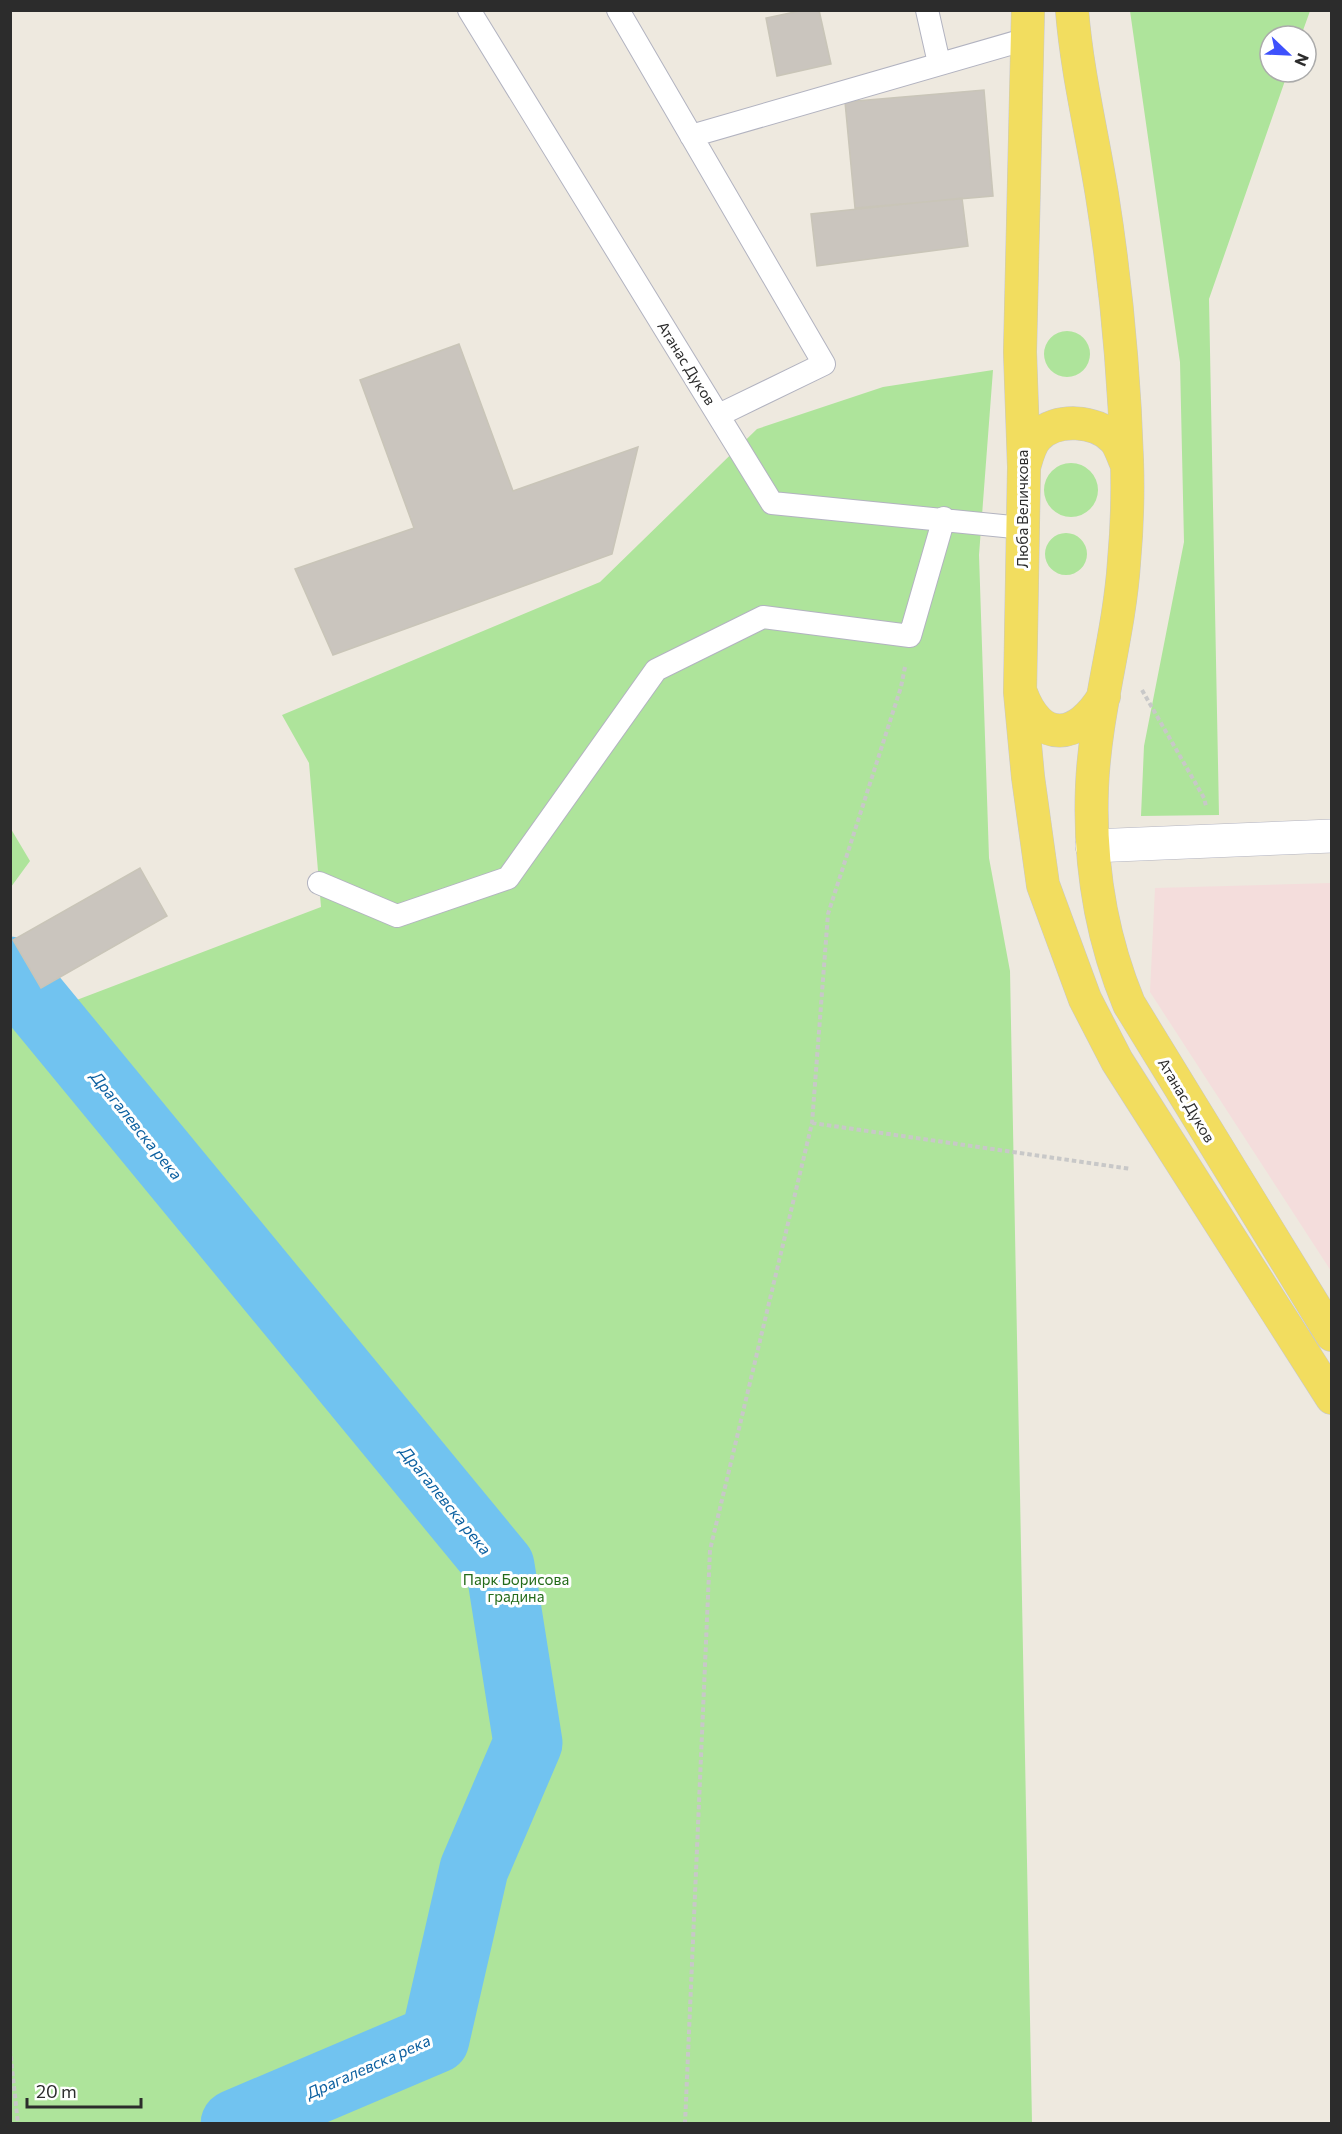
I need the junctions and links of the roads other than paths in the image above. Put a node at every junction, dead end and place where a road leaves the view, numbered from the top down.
1 (469, 10) edge
2 (618, 10) edge
3 (927, 10) edge
4 (1072, 10) edge
5 (1027, 25) edge
6 (939, 63) junction
7 (691, 136) junction
8 (719, 415) junction
9 (1127, 465) junction
10 (1023, 467) junction
11 (944, 518) junction
12 (1023, 528) junction
13 (1020, 692) junction
14 (1104, 696) junction
15 (1332, 836) edge
16 (1092, 846) junction
17 (319, 883) dead end
18 (1332, 1335) edge
19 (1332, 1398) edge

1 - 8 lane, Атанас Дуков
2 - 7 lane
3 - 6 lane
4 - 9 main road
5 - 6 lane
5 - 10 main road, Люба Величкова
6 - 7 lane
7 - 8 lane
8 - 11 lane, Атанас Дуков
9 - 10 main road
9 - 14 main road
10 - 12 main road, Люба Величкова
11 - 12 lane, Атанас Дуков
11 - 17 lane
12 - 13 main road, Люба Величкова
13 - 14 main road
13 - 19 main road, Люба Величкова
14 - 16 main road
15 - 16 street
16 - 18 main road, Атанас Дуков

